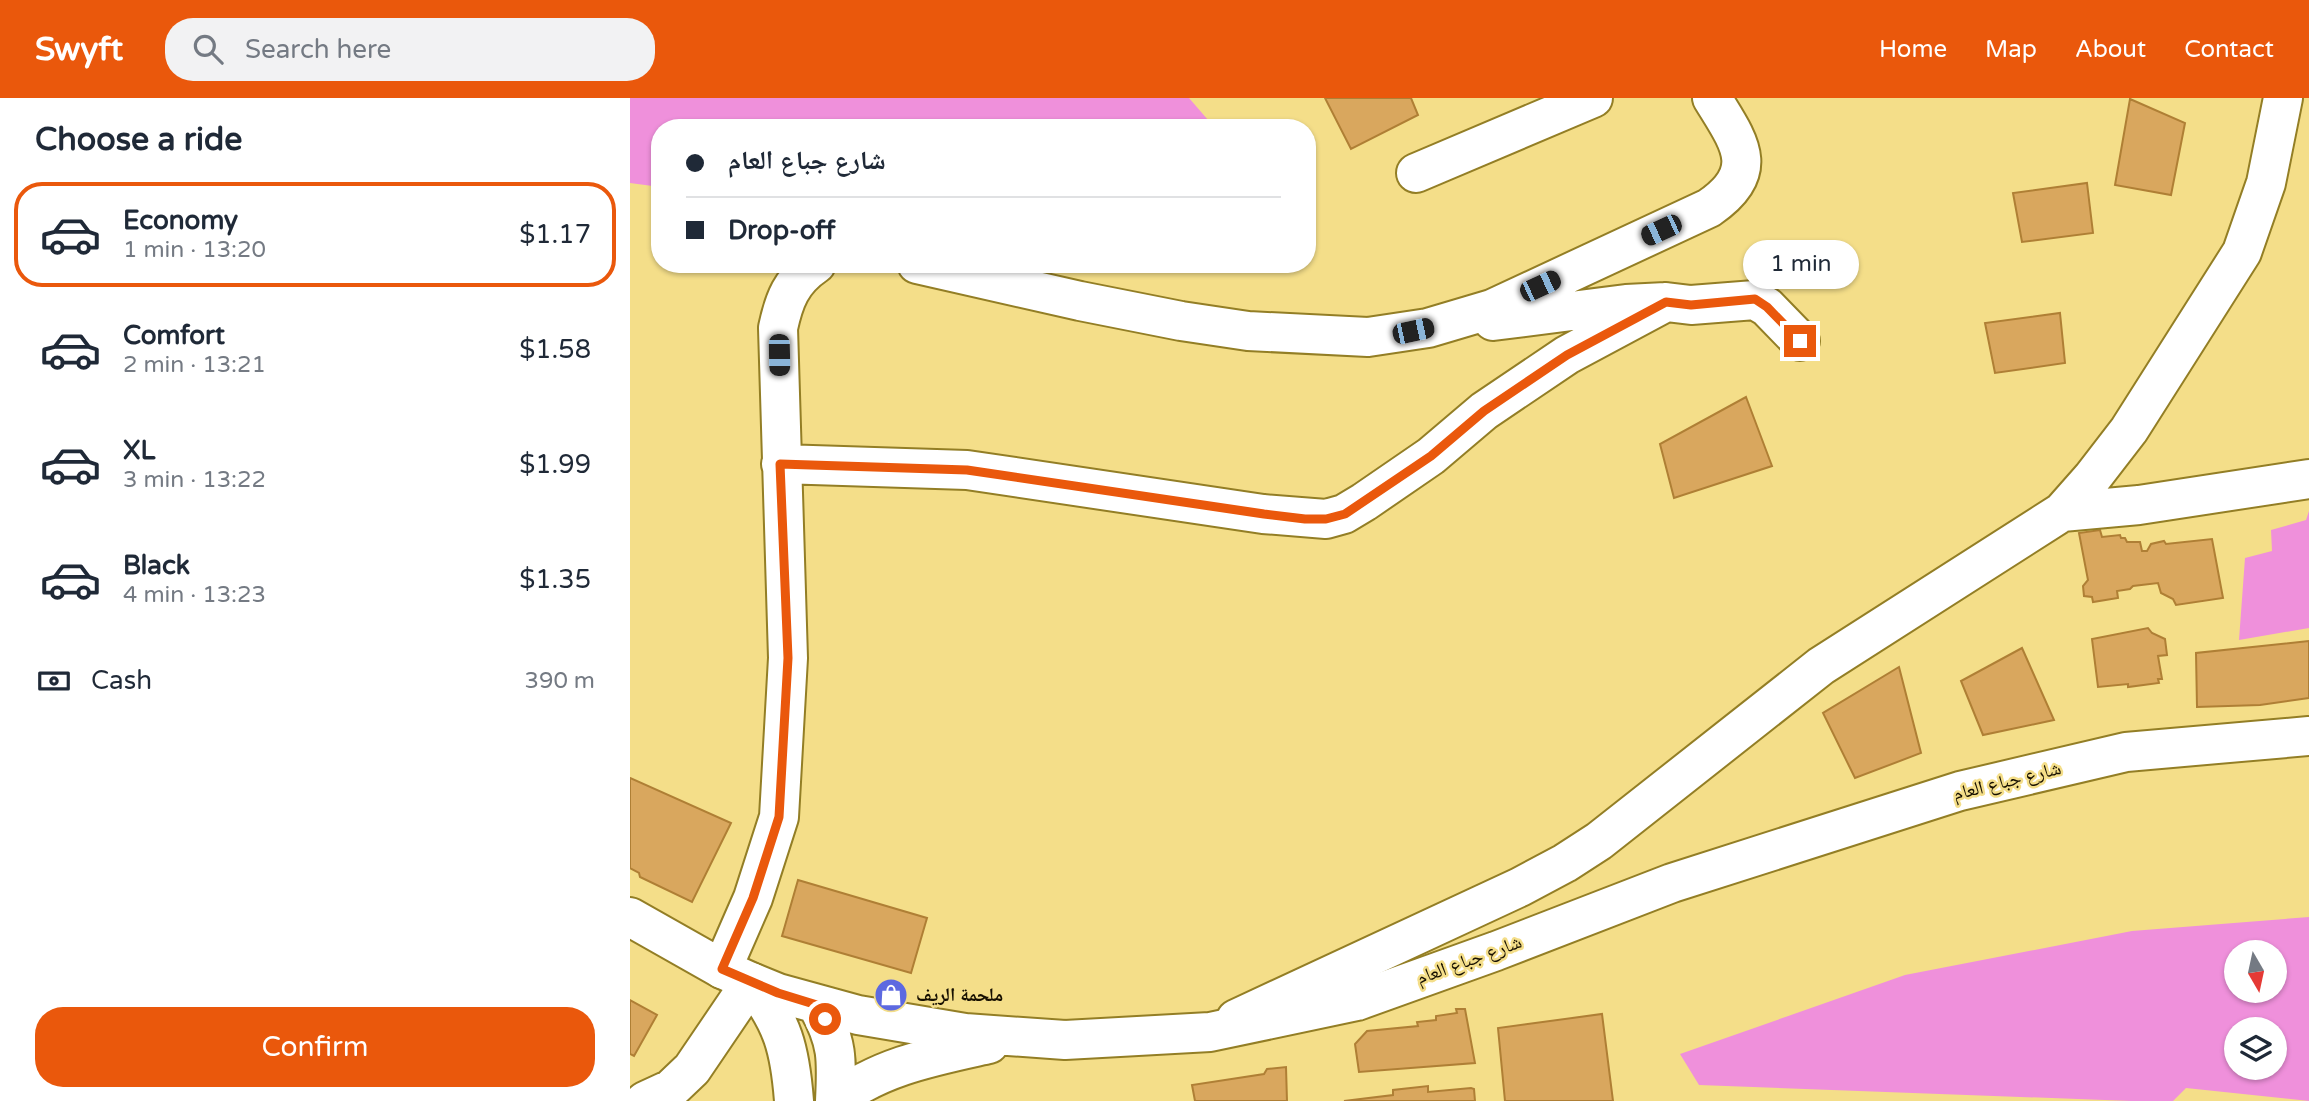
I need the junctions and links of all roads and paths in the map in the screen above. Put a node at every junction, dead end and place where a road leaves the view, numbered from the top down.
1 (1593, 98) edge
2 (1712, 98) edge
3 (2283, 98) edge
4 (1416, 173) dead end
5 (803, 273) edge
6 (956, 273) edge
7 (1666, 302) junction
8 (1428, 328) junction
9 (1800, 341) dead end
10 (780, 464) junction
11 (2309, 479) edge
12 (2062, 512) junction
13 (2309, 736) edge
14 (630, 918) edge
15 (737, 975) junction
16 (817, 1005) junction
17 (1210, 1032) junction
18 (1018, 1038) junction
19 (645, 1101) edge
20 (794, 1101) edge
21 (835, 1101) edge

1 - 4 street
2 - 8 street
3 - 12 street
5 - 10 street
6 - 8 street
7 - 8 street
7 - 9 street
7 - 10 street
10 - 15 street
11 - 12 street
12 - 17 street
13 - 17 street, شارع جباع العام
14 - 15 street, شارع جباع العام
15 - 16 street, شارع جباع العام
15 - 19 street
15 - 20 street
16 - 18 street, شارع جباع العام
16 - 21 street
17 - 18 street, شارع جباع العام
18 - 21 street

